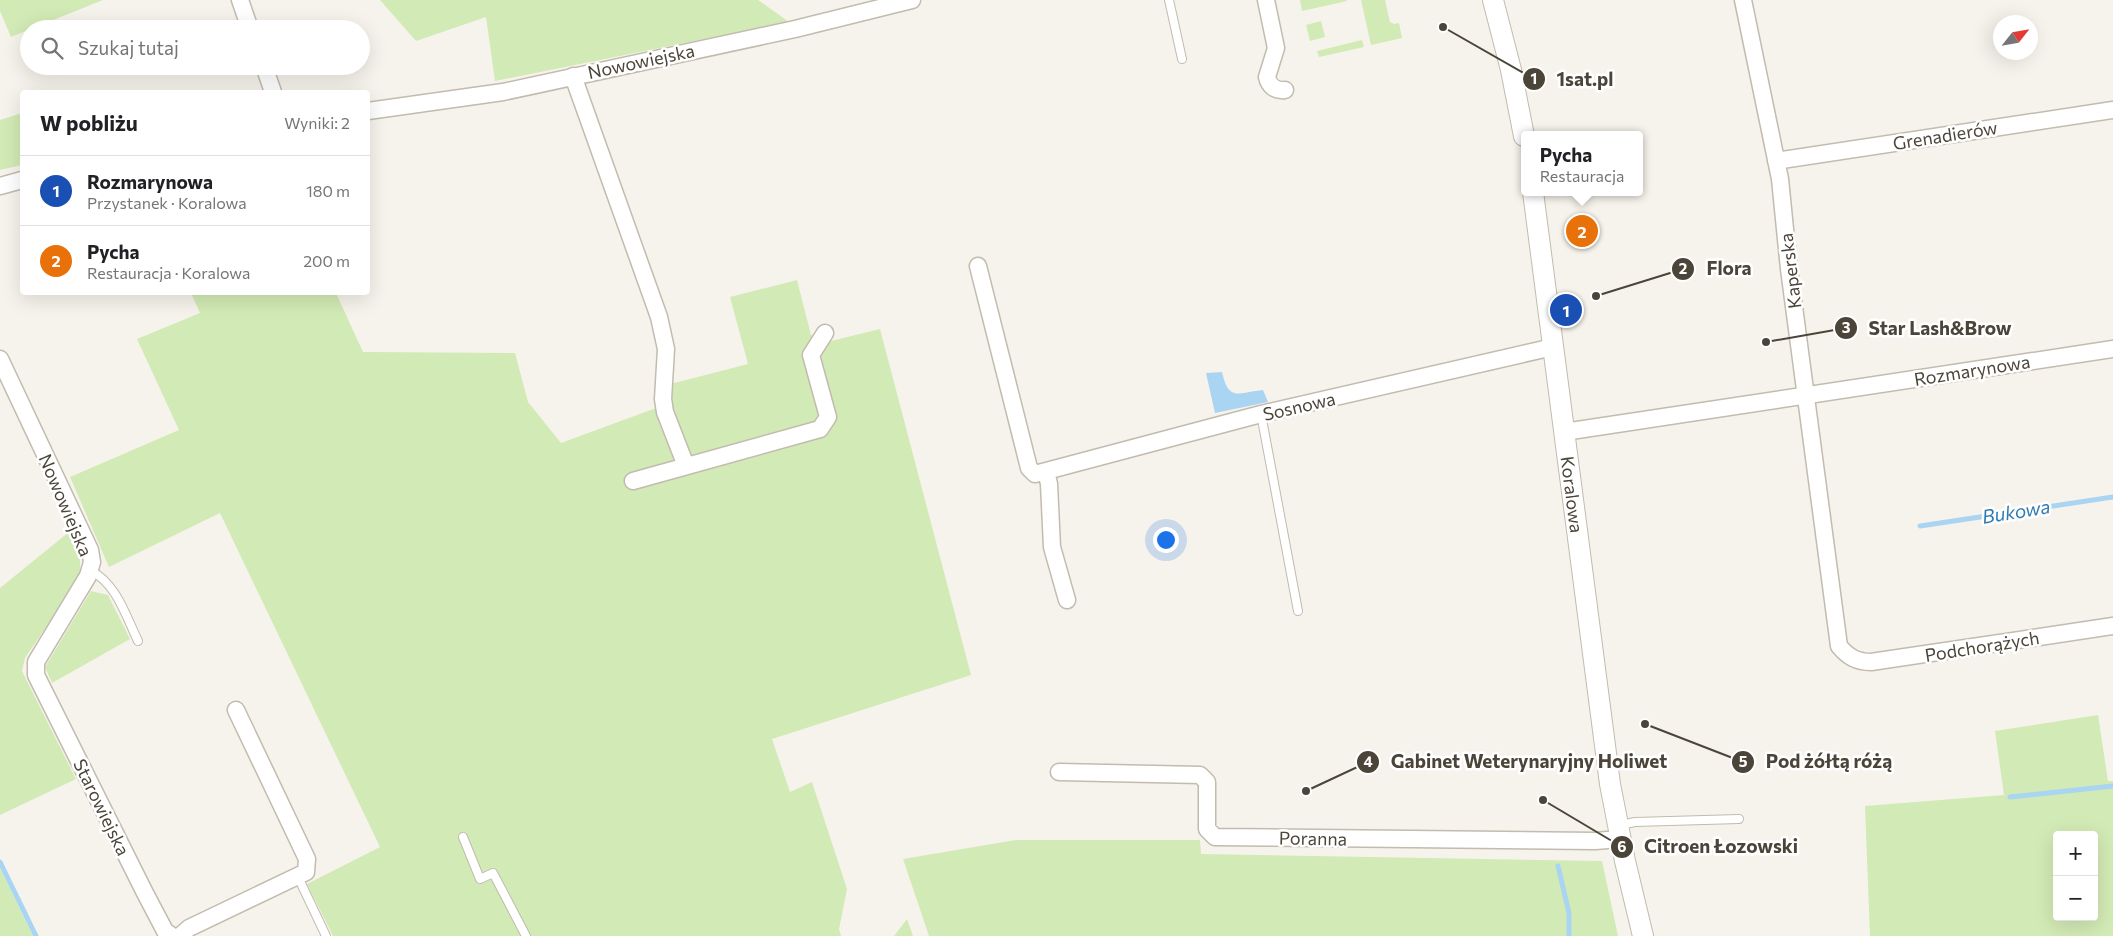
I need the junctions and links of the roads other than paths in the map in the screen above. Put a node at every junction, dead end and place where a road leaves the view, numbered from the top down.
1 (240, 0) edge
2 (912, 0) edge
3 (1170, 0) edge
4 (1266, 0) edge
5 (1493, 0) edge
6 (1743, 0) edge
7 (247, 20) edge
8 (1182, 59) dead end
9 (267, 75) edge
10 (573, 76) junction
11 (272, 90) edge
12 (1285, 90) dead end
13 (2113, 110) edge
14 (370, 112) edge
15 (1523, 131) edge
16 (1776, 161) junction
17 (20, 181) edge
18 (0, 186) edge
19 (1534, 196) edge
20 (978, 266) dead end
21 (825, 333) dead end
22 (1553, 348) junction
23 (2113, 349) edge
24 (0, 359) edge
25 (1806, 395) junction
26 (1261, 414) junction
27 (1564, 432) junction
28 (686, 466) junction
29 (1046, 471) junction
30 (634, 481) dead end
31 (91, 570) junction
32 (1067, 600) dead end
33 (1298, 611) dead end
34 (2113, 626) edge
35 (138, 640) dead end
36 (1852, 658) joint
37 (36, 675) joint
38 (236, 710) dead end
39 (1060, 772) dead end
40 (1739, 819) dead end
41 (1619, 832) junction
42 (463, 837) dead end
43 (298, 877) junction
44 (172, 936) edge
45 (180, 936) edge
46 (326, 936) edge
47 (526, 936) edge
48 (1643, 936) edge

1 - 7 street
2 - 10 street, Nowowiejska
3 - 8 lane
4 - 12 street
5 - 15 street
6 - 16 street, Kaperska
9 - 11 street
10 - 14 street, Nowowiejska
10 - 28 street
13 - 16 street, Grenadierów
16 - 25 street, Kaperska
17 - 18 street
19 - 22 street, Koralowa
20 - 29 street
21 - 28 street
22 - 26 street, Sosnowa
22 - 27 street, Koralowa
23 - 25 street, Rozmarynowa
24 - 31 street, Nowowiejska
25 - 27 street, Rozmarynowa
25 - 36 street, Kaperska
26 - 29 street, Sosnowa
26 - 33 lane
27 - 41 street, Koralowa
28 - 30 street
29 - 32 street
31 - 35 lane
31 - 37 street, Nowowiejska
34 - 36 street, Podchorążych
37 - 44 street, Starowiejska
38 - 43 street
39 - 41 street, Poranna
40 - 41 lane
41 - 48 street, Koralowa
42 - 47 lane
43 - 45 street
43 - 46 lane

